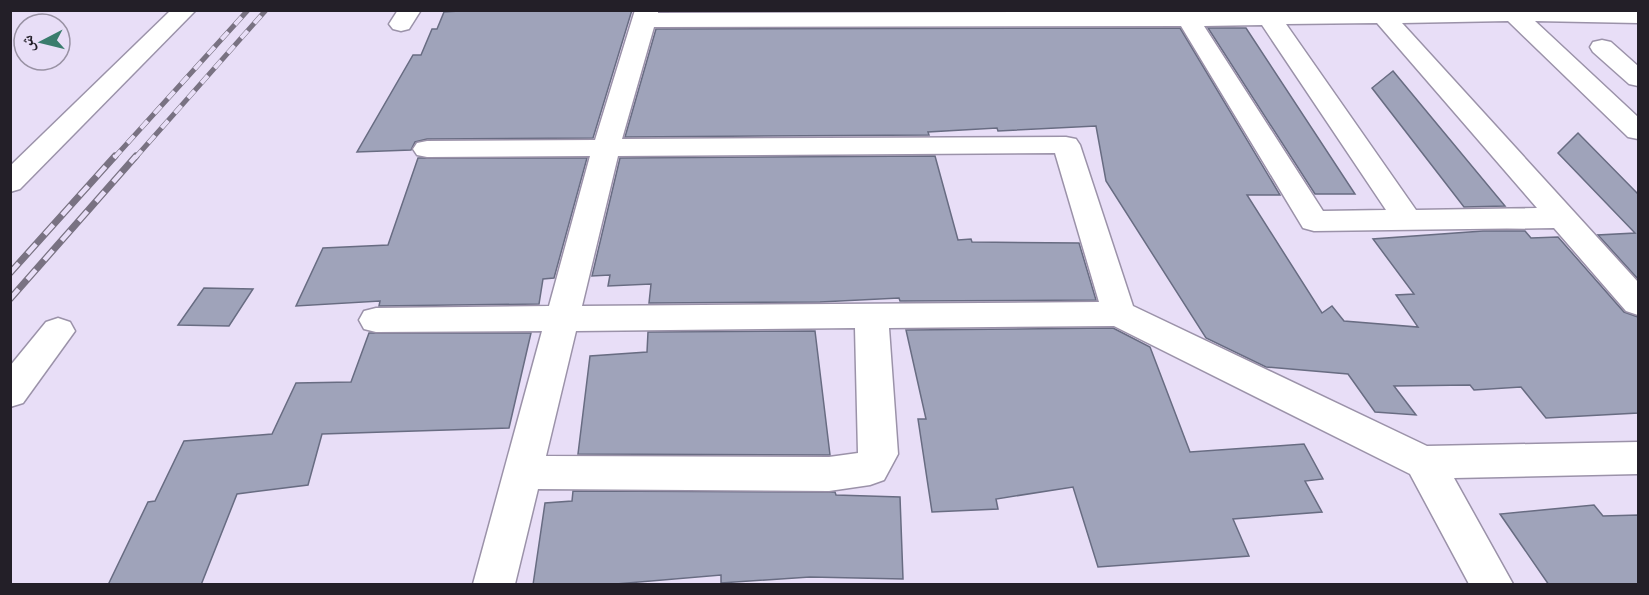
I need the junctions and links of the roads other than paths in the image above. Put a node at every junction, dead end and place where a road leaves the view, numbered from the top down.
1 (185, 10) edge
2 (1064, 14) edge
3 (1514, 14) junction
4 (646, 15) edge
5 (1382, 15) junction
6 (1268, 16) junction
7 (1638, 16) edge
8 (1188, 19) junction
9 (1602, 47) dead end
10 (1638, 79) edge
11 (1638, 131) edge
12 (606, 148) junction
13 (427, 149) dead end
14 (10, 183) edge
15 (1562, 218) junction
16 (1408, 219) junction
17 (1638, 303) edge
18 (1119, 314) junction
19 (871, 315) junction
20 (560, 317) junction
21 (376, 320) dead end
22 (58, 331) dead end
23 (10, 393) edge
24 (1638, 458) edge
25 (1424, 462) junction
26 (522, 472) junction
27 (494, 585) edge
28 (1492, 585) edge

1 - 14 street
2 - 4 street
2 - 8 street
3 - 5 street
3 - 7 street
3 - 11 street
4 - 12 street
5 - 6 street
5 - 15 street
6 - 8 street
6 - 16 street
8 - 16 street
9 - 10 street
12 - 13 street
12 - 18 street
12 - 20 street
15 - 16 street
15 - 17 street
18 - 19 street
18 - 25 street
19 - 20 street
19 - 26 street
20 - 21 street
20 - 26 street
22 - 23 street
24 - 25 street
25 - 28 street
26 - 27 street

